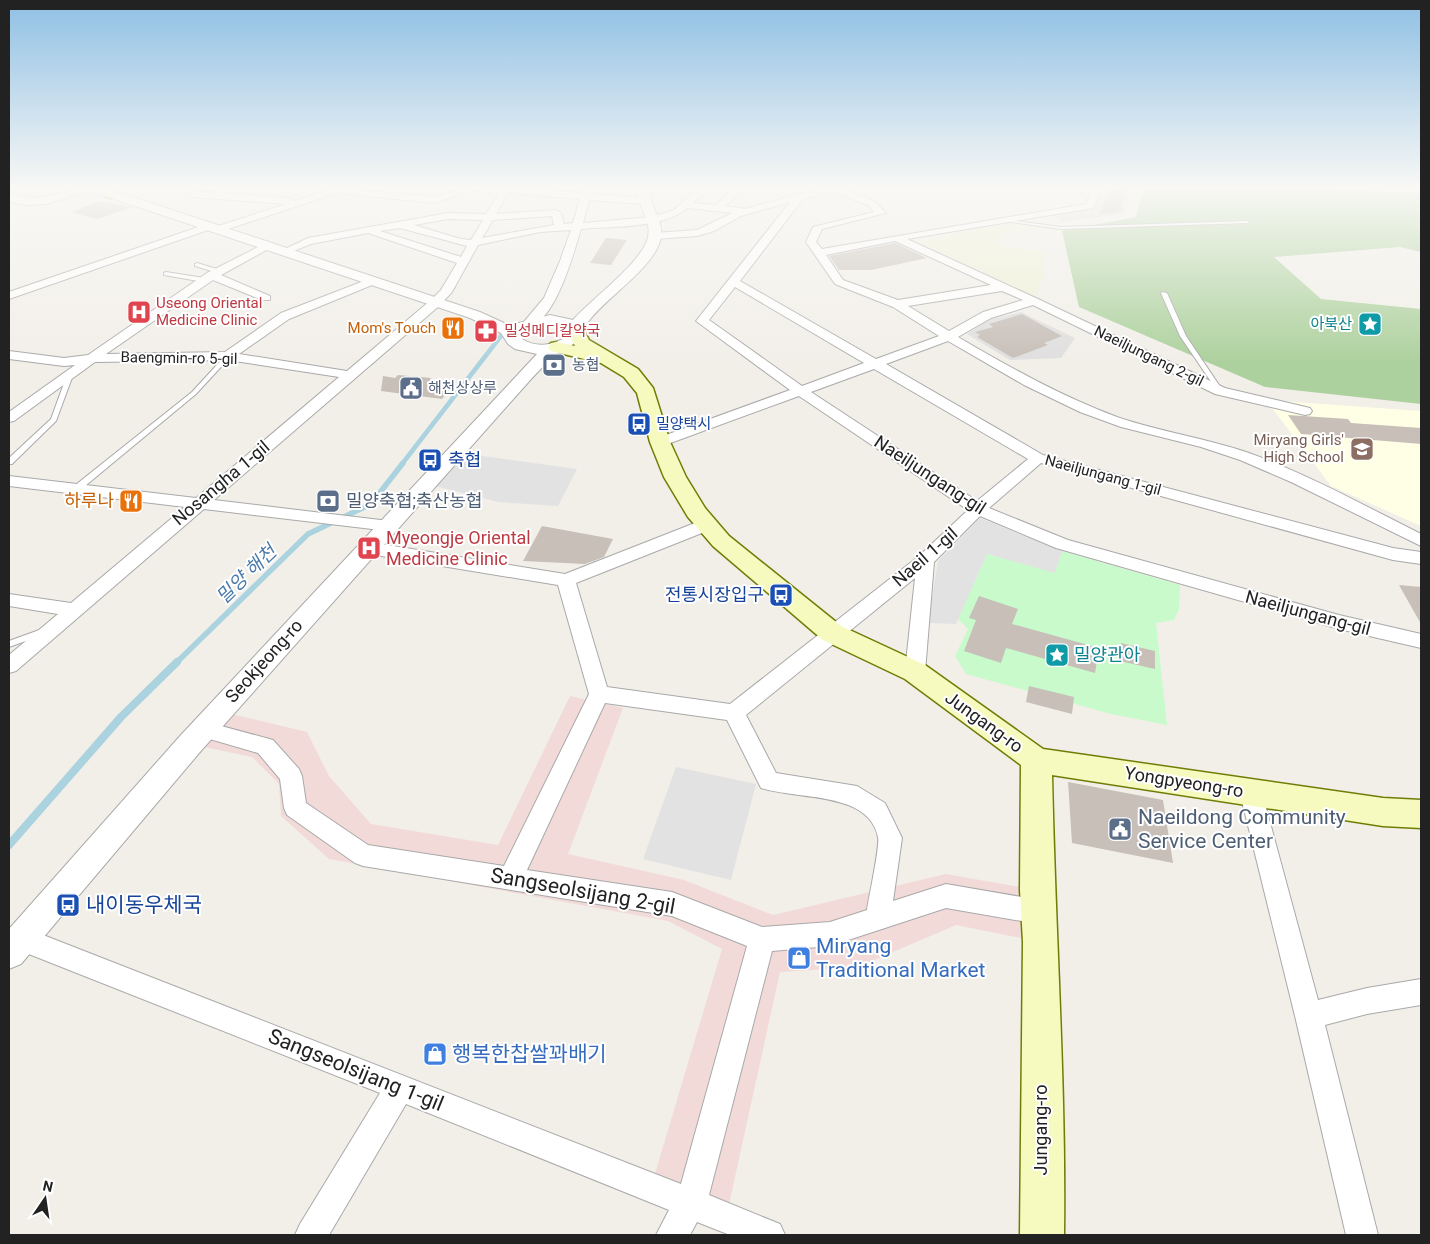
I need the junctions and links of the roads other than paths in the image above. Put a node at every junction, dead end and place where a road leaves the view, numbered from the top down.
1 (158, 246) edge
2 (266, 246) edge
3 (271, 246) edge
4 (297, 246) edge
5 (413, 246) edge
6 (472, 246) edge
7 (569, 246) edge
8 (650, 246) edge
9 (764, 246) edge
10 (814, 246) edge
11 (855, 246) edge
12 (913, 246) edge
13 (286, 251) junction
14 (819, 253) junction
15 (464, 261) junction
16 (197, 265) dead end
17 (210, 273) junction
18 (166, 274) dead end
19 (186, 278) junction
20 (373, 281) junction
21 (734, 282) junction
22 (1002, 287) junction
23 (1164, 293) dead end
24 (554, 294) junction
25 (9, 296) edge
26 (266, 298) dead end
27 (1034, 301) junction
28 (435, 302) junction
29 (598, 302) junction
30 (897, 304) junction
31 (475, 315) junction
32 (560, 321) junction
33 (529, 323) junction
34 (576, 331) junction
35 (948, 337) junction
36 (516, 341) junction
37 (557, 347) junction
38 (9, 355) edge
39 (228, 356) junction
40 (95, 358) junction
41 (609, 361) junction
42 (875, 363) junction
43 (526, 374) junction
44 (349, 375) junction
45 (70, 376) junction
46 (800, 390) junction
47 (1220, 391) junction
48 (1305, 411) dead end
49 (9, 418) edge
50 (660, 442) junction
51 (1038, 458) junction
52 (9, 462) edge
53 (9, 481) edge
54 (76, 489) junction
55 (198, 503) junction
56 (978, 509) junction
57 (384, 525) junction
58 (706, 525) junction
59 (1421, 541) edge
60 (369, 548) junction
61 (1421, 558) edge
62 (925, 560) junction
63 (566, 580) junction
64 (9, 600) edge
65 (73, 610) junction
66 (52, 628) junction
67 (832, 633) junction
68 (1421, 641) edge
69 (9, 644) edge
70 (9, 666) edge
71 (915, 672) junction
72 (599, 694) junction
73 (734, 713) junction
74 (203, 729) junction
75 (1036, 760) junction
76 (1251, 792) junction
77 (1421, 814) edge
78 (511, 878) junction
79 (1040, 912) junction
80 (878, 919) junction
81 (762, 939) junction
82 (13, 943) edge
83 (1421, 992) edge
84 (1309, 1016) junction
85 (400, 1087) junction
86 (691, 1203) junction
87 (311, 1235) edge
88 (672, 1235) edge
89 (769, 1235) edge
90 (1042, 1235) edge
91 (1362, 1235) edge

1 - 25 street
2 - 17 street
3 - 13 street
4 - 13 street
5 - 15 street
6 - 15 street
7 - 24 street
8 - 29 street
9 - 21 street, Naeiljungang-gil
10 - 14 street
11 - 14 street
12 - 22 street, Naeiljungang 2-gil
13 - 20 street
14 - 30 street
15 - 28 street
16 - 17 lane
17 - 19 lane
17 - 19 lane
17 - 26 street
17 - 40 street
18 - 19 lane
20 - 28 street
20 - 39 street
21 - 42 street, Naeiljungang 1-gil
21 - 46 street, Naeiljungang-gil
22 - 27 street, Naeiljungang 2-gil
22 - 30 street
23 - 47 lane, Naeiljungang 2-gil
24 - 32 street
24 - 33 street
27 - 35 street
27 - 47 street, Naeiljungang 2-gil
28 - 31 street
28 - 44 street, Nosangha 1-gil
29 - 32 street
29 - 34 street, Seokjeong-ro
30 - 35 street
31 - 33 street
31 - 36 street
32 - 33 street
32 - 34 street
33 - 36 street
34 - 37 street, Seokjeong-ro
34 - 41 main road
35 - 42 street
35 - 59 street
36 - 37 street
36 - 43 street
37 - 41 main road
37 - 43 street, Seokjeong-ro
38 - 40 street, Baengmin-ro 5-gil
39 - 40 street, Baengmin-ro 5-gil
39 - 44 street, Baengmin-ro 5-gil
39 - 54 lane
40 - 45 street
41 - 50 main road, Jungang-ro
42 - 46 street
42 - 51 street, Naeiljungang 1-gil
43 - 57 street, Seokjeong-ro
44 - 55 street, Nosangha 1-gil
45 - 49 street
45 - 52 lane
46 - 50 street
46 - 56 street, Naeiljungang-gil
47 - 48 street
50 - 58 main road, Jungang-ro
51 - 56 street, Naeil 1-gil
51 - 61 street, Naeiljungang 1-gil
53 - 54 street
54 - 55 street
55 - 57 street
55 - 65 street, Nosangha 1-gil
56 - 62 street, Naeil 1-gil
56 - 68 street, Naeiljungang-gil
57 - 60 street, Seokjeong-ro
58 - 63 street
58 - 67 main road, Jungang-ro
60 - 63 street
60 - 74 street, Seokjeong-ro
62 - 67 street, Naeil 1-gil
62 - 71 street
63 - 72 street
64 - 65 street
65 - 66 street, Nosangha 1-gil
66 - 69 lane
66 - 70 street, Nosangha 1-gil
67 - 71 main road, Jungang-ro
67 - 73 street
71 - 75 main road, Jungang-ro
72 - 73 street
72 - 78 street
73 - 80 street
74 - 78 street, Sangseolsijang 2-gil
74 - 82 street, Seokjeong-ro
75 - 76 main road, Yongpyeong-ro
75 - 79 main road, Jungang-ro
76 - 77 main road, Yongpyeong-ro
76 - 84 street
78 - 81 street, Sangseolsijang 2-gil
79 - 80 street, Sangseolsijang 2-gil
79 - 90 main road, Jungang-ro
80 - 81 street, Sangseolsijang 2-gil
81 - 86 street
82 - 85 street, Sangseolsijang 1-gil
83 - 84 street
84 - 91 street
85 - 86 street, Sangseolsijang 1-gil
85 - 87 street
86 - 88 street
86 - 89 street, Sangseolsijang 1-gil

